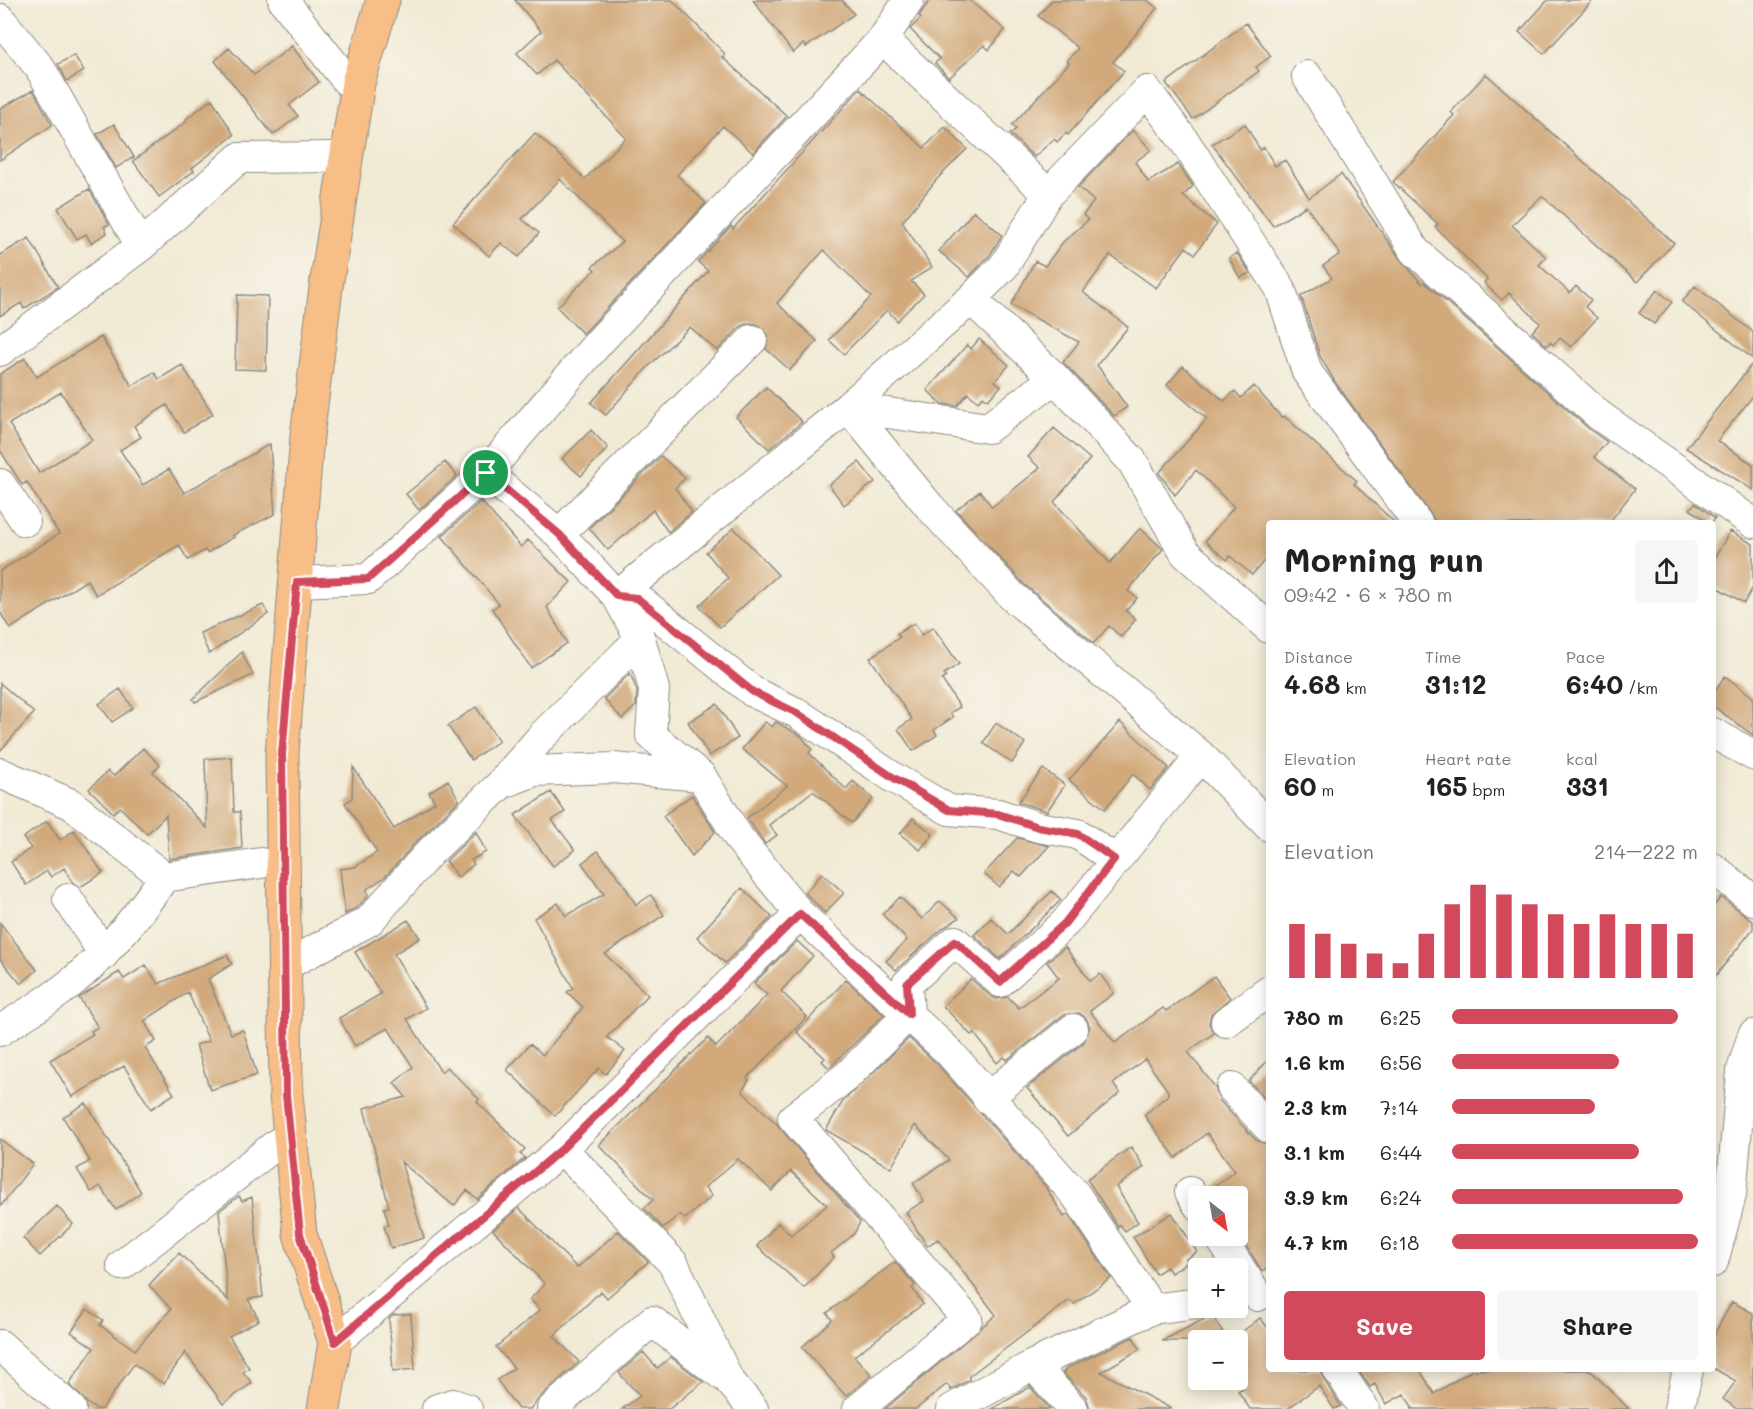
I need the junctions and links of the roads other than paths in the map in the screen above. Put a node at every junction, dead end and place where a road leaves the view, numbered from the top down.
1 (283, 0) edge
2 (364, 0) edge
3 (383, 0) edge
4 (909, 0) edge
5 (0, 19) edge
6 (883, 39) junction
7 (1307, 76) dead end
8 (347, 81) junction
9 (334, 157) junction
10 (1048, 194) junction
11 (141, 246) junction
12 (971, 299) junction
13 (752, 340) dead end
14 (0, 351) edge
15 (1055, 378) junction
16 (848, 407) junction
17 (486, 473) junction
18 (0, 483) edge
19 (1415, 520) edge
20 (25, 521) dead end
21 (1753, 523) edge
22 (559, 534) junction
23 (297, 582) junction
24 (617, 596) junction
25 (1266, 625) edge
26 (640, 639) junction
27 (1716, 735) edge
28 (1753, 754) edge
29 (1201, 756) junction
30 (0, 773) edge
31 (701, 776) junction
32 (501, 783) junction
33 (1266, 823) edge
34 (1114, 859) junction
35 (261, 863) junction
36 (1716, 870) edge
37 (164, 877) junction
38 (68, 899) dead end
39 (1753, 900) edge
40 (800, 914) junction
41 (104, 954) junction
42 (286, 965) junction
43 (1266, 993) edge
44 (909, 1014) junction
45 (1226, 1022) dead end
46 (1073, 1029) dead end
47 (0, 1031) edge
48 (1753, 1035) edge
49 (1232, 1088) dead end
50 (987, 1098) junction
51 (1266, 1125) edge
52 (278, 1143) junction
53 (562, 1149) junction
54 (1732, 1191) edge
55 (1225, 1246) edge
56 (1716, 1251) edge
57 (122, 1265) dead end
58 (1255, 1296) edge
59 (1188, 1304) edge
60 (1152, 1309) junction
61 (335, 1342) junction
62 (6, 1359) edge
63 (1033, 1365) junction
64 (1339, 1372) edge
65 (1688, 1372) edge
66 (728, 1379) junction
67 (71, 1409) edge
68 (322, 1409) edge
69 (437, 1409) edge
70 (467, 1409) edge
71 (552, 1409) edge
72 (753, 1409) edge
73 (858, 1409) edge
74 (952, 1409) edge
75 (1073, 1409) edge
76 (1364, 1409) edge
77 (1679, 1409) edge

1 - 8 street
2 - 8 main road
3 - 23 main road
4 - 6 street
5 - 11 street
6 - 10 street
6 - 17 street
7 - 21 street
8 - 9 main road
9 - 11 street
9 - 35 main road
10 - 12 street
10 - 19 street
11 - 14 street
12 - 15 street
12 - 16 street
13 - 22 street
15 - 16 street
15 - 25 street
16 - 24 street
16 - 29 street
17 - 22 street
17 - 23 street
18 - 20 street
22 - 24 street
23 - 42 main road
24 - 26 street
24 - 34 street
26 - 31 street
26 - 32 street
27 - 28 street
29 - 33 street
29 - 34 street
30 - 37 street
31 - 32 street
31 - 40 street
32 - 42 street
34 - 44 street
35 - 37 street
35 - 52 main road
36 - 39 street
37 - 41 street
38 - 41 street
40 - 44 street
40 - 53 street
41 - 47 street
42 - 61 main road
43 - 45 street
44 - 50 street
44 - 73 street
46 - 50 street
48 - 54 street
49 - 51 street
50 - 60 street
52 - 57 street
52 - 68 main road
53 - 61 street
53 - 66 street
54 - 56 street
55 - 58 street
59 - 60 street
60 - 63 street
61 - 68 main road
62 - 67 street
63 - 74 street
63 - 75 street
64 - 76 street
65 - 77 street
66 - 71 street
66 - 72 street
69 - 70 street

